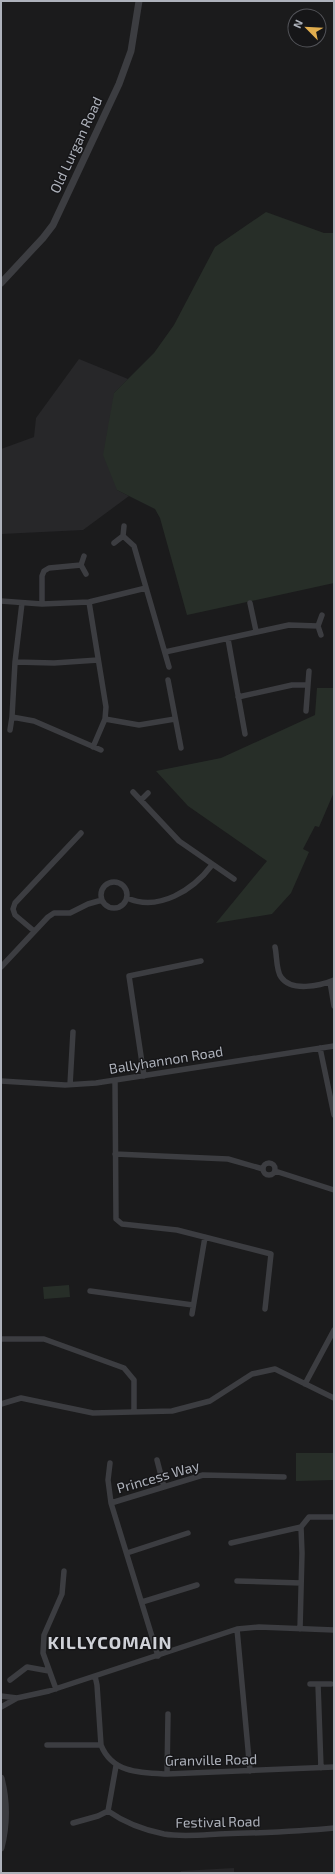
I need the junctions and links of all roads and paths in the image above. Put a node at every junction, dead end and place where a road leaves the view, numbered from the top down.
1 (139, 1) edge
2 (1, 283) edge
3 (124, 526) dead end
4 (123, 536) junction
5 (114, 544) dead end
6 (84, 556) dead end
7 (81, 566) junction
8 (86, 574) dead end
9 (146, 588) junction
10 (1, 601) edge
11 (89, 602) junction
12 (22, 603) junction
13 (250, 603) dead end
14 (42, 604) junction
15 (322, 615) dead end
16 (318, 626) junction
17 (256, 632) junction
18 (321, 634) dead end
19 (228, 639) junction
20 (165, 652) junction
21 (98, 660) junction
22 (15, 662) junction
23 (169, 667) dead end
24 (309, 671) dead end
25 (168, 680) dead end
26 (308, 685) junction
27 (238, 697) junction
28 (306, 711) dead end
29 (12, 717) junction
30 (105, 719) junction
31 (175, 719) junction
32 (10, 730) dead end
33 (245, 734) dead end
34 (93, 747) junction
35 (181, 748) dead end
36 (101, 750) dead end
37 (133, 792) dead end
38 (148, 793) dead end
39 (140, 800) junction
40 (81, 833) dead end
41 (212, 865) junction
42 (234, 879) dead end
43 (127, 898) junction
44 (102, 900) junction
45 (34, 931) junction
46 (276, 947) dead end
47 (201, 961) dead end
48 (1, 967) edge
49 (332, 981) edge
50 (334, 1006) edge
51 (73, 1032) dead end
52 (334, 1046) edge
53 (320, 1048) junction
54 (144, 1076) junction
55 (1, 1081) edge
56 (115, 1081) junction
57 (70, 1085) junction
58 (334, 1115) edge
59 (115, 1154) junction
60 (263, 1169) junction
61 (274, 1171) junction
62 (334, 1190) edge
63 (205, 1237) junction
64 (90, 1291) dead end
65 (193, 1305) junction
66 (265, 1309) dead end
67 (192, 1314) dead end
68 (334, 1330) edge
69 (1, 1339) edge
70 (305, 1384) junction
71 (334, 1398) edge
72 (1, 1404) edge
73 (134, 1411) junction
74 (158, 1460) dead end
75 (110, 1463) dead end
76 (284, 1476) dead end
77 (164, 1487) junction
78 (111, 1503) junction
79 (334, 1517) edge
80 (301, 1527) junction
81 (188, 1533) dead end
82 (231, 1543) dead end
83 (127, 1553) junction
84 (64, 1571) dead end
85 (237, 1582) dead end
86 (301, 1583) junction
87 (197, 1585) dead end
88 (142, 1602) junction
89 (300, 1629) junction
90 (237, 1630) junction
91 (334, 1630) edge
92 (158, 1656) junction
93 (49, 1671) junction
94 (95, 1676) junction
95 (10, 1680) dead end
96 (310, 1684) dead end
97 (318, 1684) junction
98 (331, 1684) dead end
99 (56, 1689) junction
100 (1, 1696) edge
101 (17, 1698) junction
102 (1, 1707) edge
103 (168, 1714) dead end
104 (47, 1745) dead end
105 (101, 1745) junction
106 (116, 1766) junction
107 (334, 1767) edge
108 (321, 1768) junction
109 (250, 1771) junction
110 (167, 1774) junction
111 (1, 1778) edge
112 (3, 1806) edge
113 (108, 1811) junction
114 (73, 1823) dead end
115 (334, 1828) edge
116 (1, 1848) edge

1 - 2 street, Old Lurgan Road
3 - 4 street
4 - 5 street
4 - 9 street
6 - 7 street
7 - 8 street
7 - 14 street
9 - 11 street
9 - 20 street
10 - 12 street
11 - 14 street
11 - 21 street
12 - 14 street
12 - 22 street
13 - 17 street
15 - 16 street
16 - 17 street
16 - 18 street
17 - 19 street
19 - 20 street
19 - 27 street
20 - 23 street
21 - 22 street
21 - 30 street
22 - 29 street
24 - 26 street
25 - 31 street
26 - 27 street
26 - 28 street
27 - 33 street
29 - 32 street
29 - 34 street
30 - 31 street
30 - 34 street
31 - 35 street
34 - 36 street
37 - 39 street
38 - 39 street
39 - 41 street
40 - 45 street
41 - 42 street
41 - 43 street
43 - 44 street
43 - 44 street
44 - 45 street
45 - 48 street
46 - 49 street
47 - 54 street
49 - 50 street
51 - 57 street
52 - 53 street, Ballyhannon Road
53 - 54 street, Ballyhannon Road
53 - 58 street
54 - 56 street, Ballyhannon Road
55 - 57 street, Ballyhannon Road
56 - 57 street, Ballyhannon Road
56 - 59 street
59 - 60 street
59 - 63 street
60 - 61 street
60 - 61 street
61 - 62 street
63 - 65 street
63 - 66 street
64 - 65 street
65 - 67 street
68 - 70 street
69 - 73 street
70 - 71 street
70 - 73 street
72 - 73 street
74 - 77 street
75 - 78 street
76 - 77 street, Princess Way
77 - 78 street, Princess Way
78 - 83 street
79 - 80 street
80 - 82 street
80 - 86 street
81 - 83 street
83 - 88 street
84 - 93 street
85 - 86 street
86 - 89 street
87 - 88 street
88 - 92 street
89 - 90 street
89 - 91 street
90 - 92 street
90 - 109 street
92 - 94 street
93 - 95 street
93 - 99 street
94 - 99 street
94 - 105 street
96 - 97 street
97 - 98 street
97 - 108 street
99 - 101 street
100 - 101 street
101 - 102 street
103 - 110 street
104 - 105 street
105 - 106 street
106 - 110 street, Granville Road
106 - 113 street
107 - 108 street, Granville Road
108 - 109 street, Granville Road
109 - 110 street, Granville Road
111 - 112 street
112 - 116 street
113 - 114 street
113 - 115 street, Festival Road

